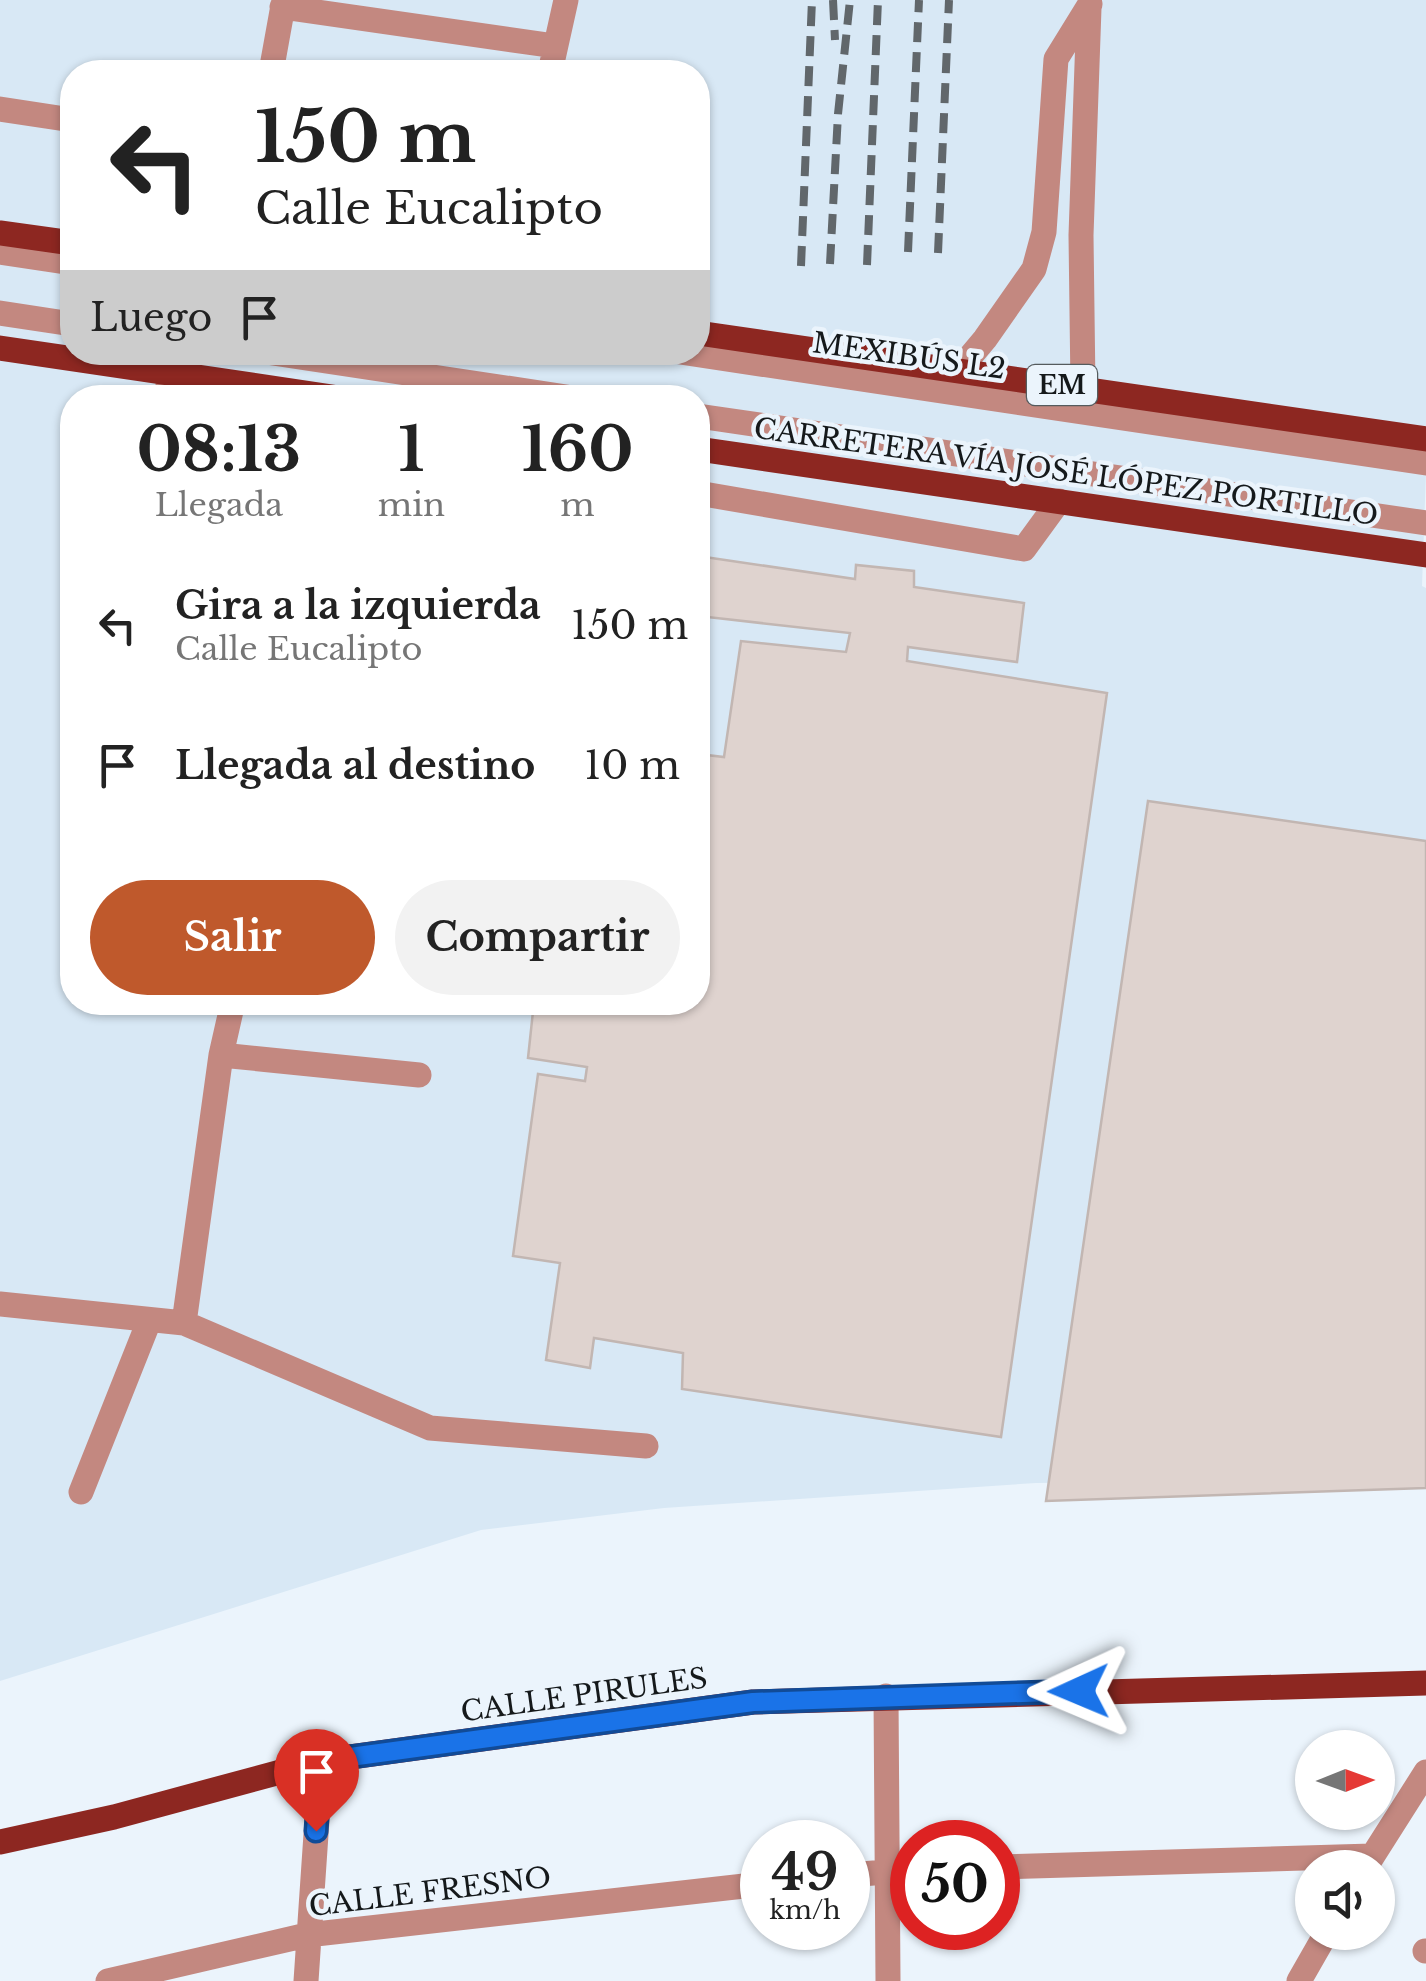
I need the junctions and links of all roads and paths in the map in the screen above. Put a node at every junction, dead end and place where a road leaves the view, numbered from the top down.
1 (566, 0) edge
2 (1090, 2) edge
3 (283, 4) edge
4 (554, 46) junction
5 (274, 60) edge
6 (552, 60) edge
7 (0, 109) edge
8 (60, 118) edge
9 (0, 232) edge
10 (60, 241) edge
11 (0, 252) edge
12 (60, 261) edge
13 (0, 314) edge
14 (60, 322) edge
15 (710, 335) edge
16 (0, 348) edge
17 (710, 356) edge
18 (60, 361) edge
19 (77, 365) edge
20 (352, 365) edge
21 (959, 370) junction
22 (168, 385) edge
23 (486, 385) edge
24 (1082, 388) junction
25 (710, 418) edge
26 (1426, 439) edge
27 (710, 451) edge
28 (1426, 463) edge
29 (710, 495) edge
30 (1059, 502) junction
31 (1426, 523) edge
32 (1426, 555) edge
33 (230, 1015) edge
34 (221, 1055) junction
35 (418, 1075) dead end
36 (0, 1304) edge
37 (149, 1321) junction
38 (184, 1324) junction
39 (646, 1446) dead end
40 (80, 1492) dead end
41 (1426, 1683) edge
42 (886, 1696) junction
43 (321, 1761) junction
44 (1426, 1772) edge
45 (0, 1842) edge
46 (1376, 1850) edge
47 (1295, 1863) edge
48 (1020, 1868) edge
49 (886, 1871) junction
50 (890, 1871) edge
51 (870, 1873) edge
52 (740, 1886) edge
53 (308, 1935) junction
54 (1317, 1950) edge
55 (108, 1981) edge
56 (306, 1981) edge
57 (888, 1981) edge
58 (1299, 1981) edge

1 - 4 street
2 - 21 street
2 - 24 street
3 - 4 street
3 - 5 street
4 - 6 street
7 - 8 street
9 - 10 main road
11 - 12 street
13 - 14 street
15 - 21 main road, EM
16 - 18 main road
17 - 28 street, MEXIBÚS L2
19 - 22 main road
20 - 23 street
21 - 24 main road, EM
24 - 26 main road, EM
25 - 31 street
27 - 30 main road, CARRETERA VÍA JOSÉ LÓPEZ PORTILLO
29 - 30 street
30 - 32 main road, CARRETERA VÍA JOSÉ LÓPEZ PORTILLO
33 - 34 street
34 - 35 street
34 - 38 street
36 - 37 street
37 - 38 street
37 - 40 street
38 - 39 street
41 - 42 main road, CALLE PIRULES
42 - 43 main road, CALLE PIRULES
42 - 49 street
43 - 45 main road, CALLE PIRULES
43 - 53 street
44 - 46 street
47 - 48 street
49 - 50 street
49 - 51 street
49 - 57 street
52 - 53 street, CALLE FRESNO
53 - 55 street, CALLE FRESNO
53 - 56 street
54 - 58 street

